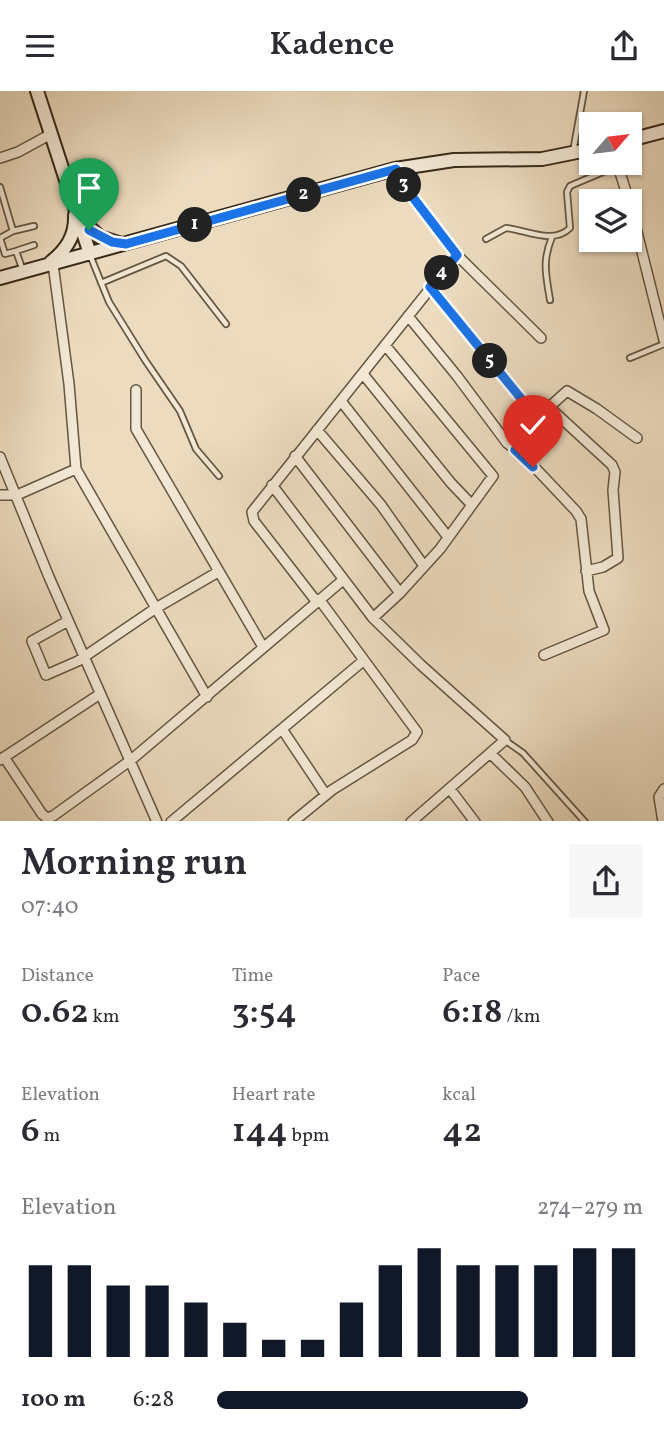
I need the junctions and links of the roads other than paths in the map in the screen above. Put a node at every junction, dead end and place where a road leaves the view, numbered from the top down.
1 (37, 91) edge
2 (584, 91) edge
3 (664, 131) edge
4 (51, 134) junction
5 (642, 137) edge
6 (579, 152) edge
7 (573, 153) junction
8 (0, 158) edge
9 (396, 169) junction
10 (593, 175) edge
11 (0, 187) edge
12 (74, 208) junction
13 (34, 226) dead end
14 (13, 231) junction
15 (552, 237) junction
16 (486, 239) dead end
17 (126, 244) junction
18 (34, 245) dead end
19 (16, 251) junction
20 (642, 252) edge
21 (90, 254) junction
22 (457, 255) junction
23 (53, 264) junction
24 (29, 270) junction
25 (0, 278) edge
26 (101, 283) junction
27 (430, 287) junction
28 (550, 300) dead end
29 (408, 316) junction
30 (226, 324) dead end
31 (541, 338) dead end
32 (664, 342) edge
33 (385, 345) junction
34 (630, 358) dead end
35 (363, 374) junction
36 (136, 390) dead end
37 (341, 401) junction
38 (549, 407) junction
39 (537, 418) junction
40 (317, 430) junction
41 (637, 438) dead end
42 (515, 450) junction
43 (295, 456) junction
44 (0, 457) edge
45 (76, 469) junction
46 (219, 476) dead end
47 (272, 485) junction
48 (0, 495) edge
49 (16, 495) junction
50 (471, 504) junction
51 (448, 537) junction
52 (424, 566) junction
53 (586, 571) junction
54 (218, 572) junction
55 (343, 580) junction
56 (400, 593) junction
57 (318, 600) junction
58 (156, 608) junction
59 (373, 618) junction
60 (68, 621) junction
61 (263, 647) junction
62 (544, 655) dead end
63 (84, 657) junction
64 (363, 661) junction
65 (100, 694) junction
66 (207, 697) junction
67 (282, 729) junction
68 (505, 740) junction
69 (489, 753) junction
70 (2, 758) edge
71 (131, 760) junction
72 (450, 789) junction
73 (664, 789) edge
74 (326, 795) junction
75 (157, 821) edge
76 (171, 821) edge
77 (293, 821) edge
78 (411, 821) edge
79 (475, 821) edge
80 (548, 821) edge
81 (584, 821) edge
82 (663, 821) edge

1 - 4 main road
2 - 7 lane
3 - 5 main road
4 - 8 street
4 - 12 main road
6 - 7 main road
7 - 9 main road
9 - 17 main road
9 - 22 street
10 - 15 lane
11 - 14 lane
12 - 17 main road
12 - 21 main road
12 - 24 main road
13 - 14 lane
14 - 19 lane
15 - 16 lane
15 - 28 lane
17 - 21 main road
18 - 19 lane
19 - 24 lane
20 - 32 street
21 - 23 main road
21 - 26 lane
22 - 27 street
22 - 31 street
23 - 24 main road
23 - 45 street
24 - 25 main road
26 - 30 lane
26 - 46 lane
27 - 29 street
27 - 39 street
29 - 33 street
29 - 42 street
32 - 34 lane
33 - 35 street
33 - 50 street
35 - 37 street
35 - 50 street
36 - 54 street
37 - 40 street
37 - 51 street
38 - 39 street
38 - 41 street
38 - 53 street
39 - 42 street
40 - 43 street
40 - 52 street
42 - 53 street
43 - 47 street
43 - 56 street
44 - 49 street
45 - 49 street
45 - 58 street
47 - 55 street
47 - 57 street
48 - 49 street
49 - 60 street
50 - 51 street
51 - 52 street
52 - 56 street
53 - 62 street
54 - 58 street
54 - 61 street
55 - 57 street
55 - 59 street
56 - 59 street
57 - 61 street
57 - 64 street
58 - 63 street
58 - 66 street
59 - 68 street
60 - 63 street
60 - 63 street
61 - 66 street
63 - 65 street
64 - 67 street
64 - 74 street
65 - 70 street
65 - 71 street
66 - 71 street
67 - 74 street
67 - 76 street
68 - 69 street
68 - 81 lane
69 - 72 street
69 - 80 street
70 - 71 street
71 - 75 street
72 - 78 street
72 - 79 street
73 - 82 street
74 - 77 street

